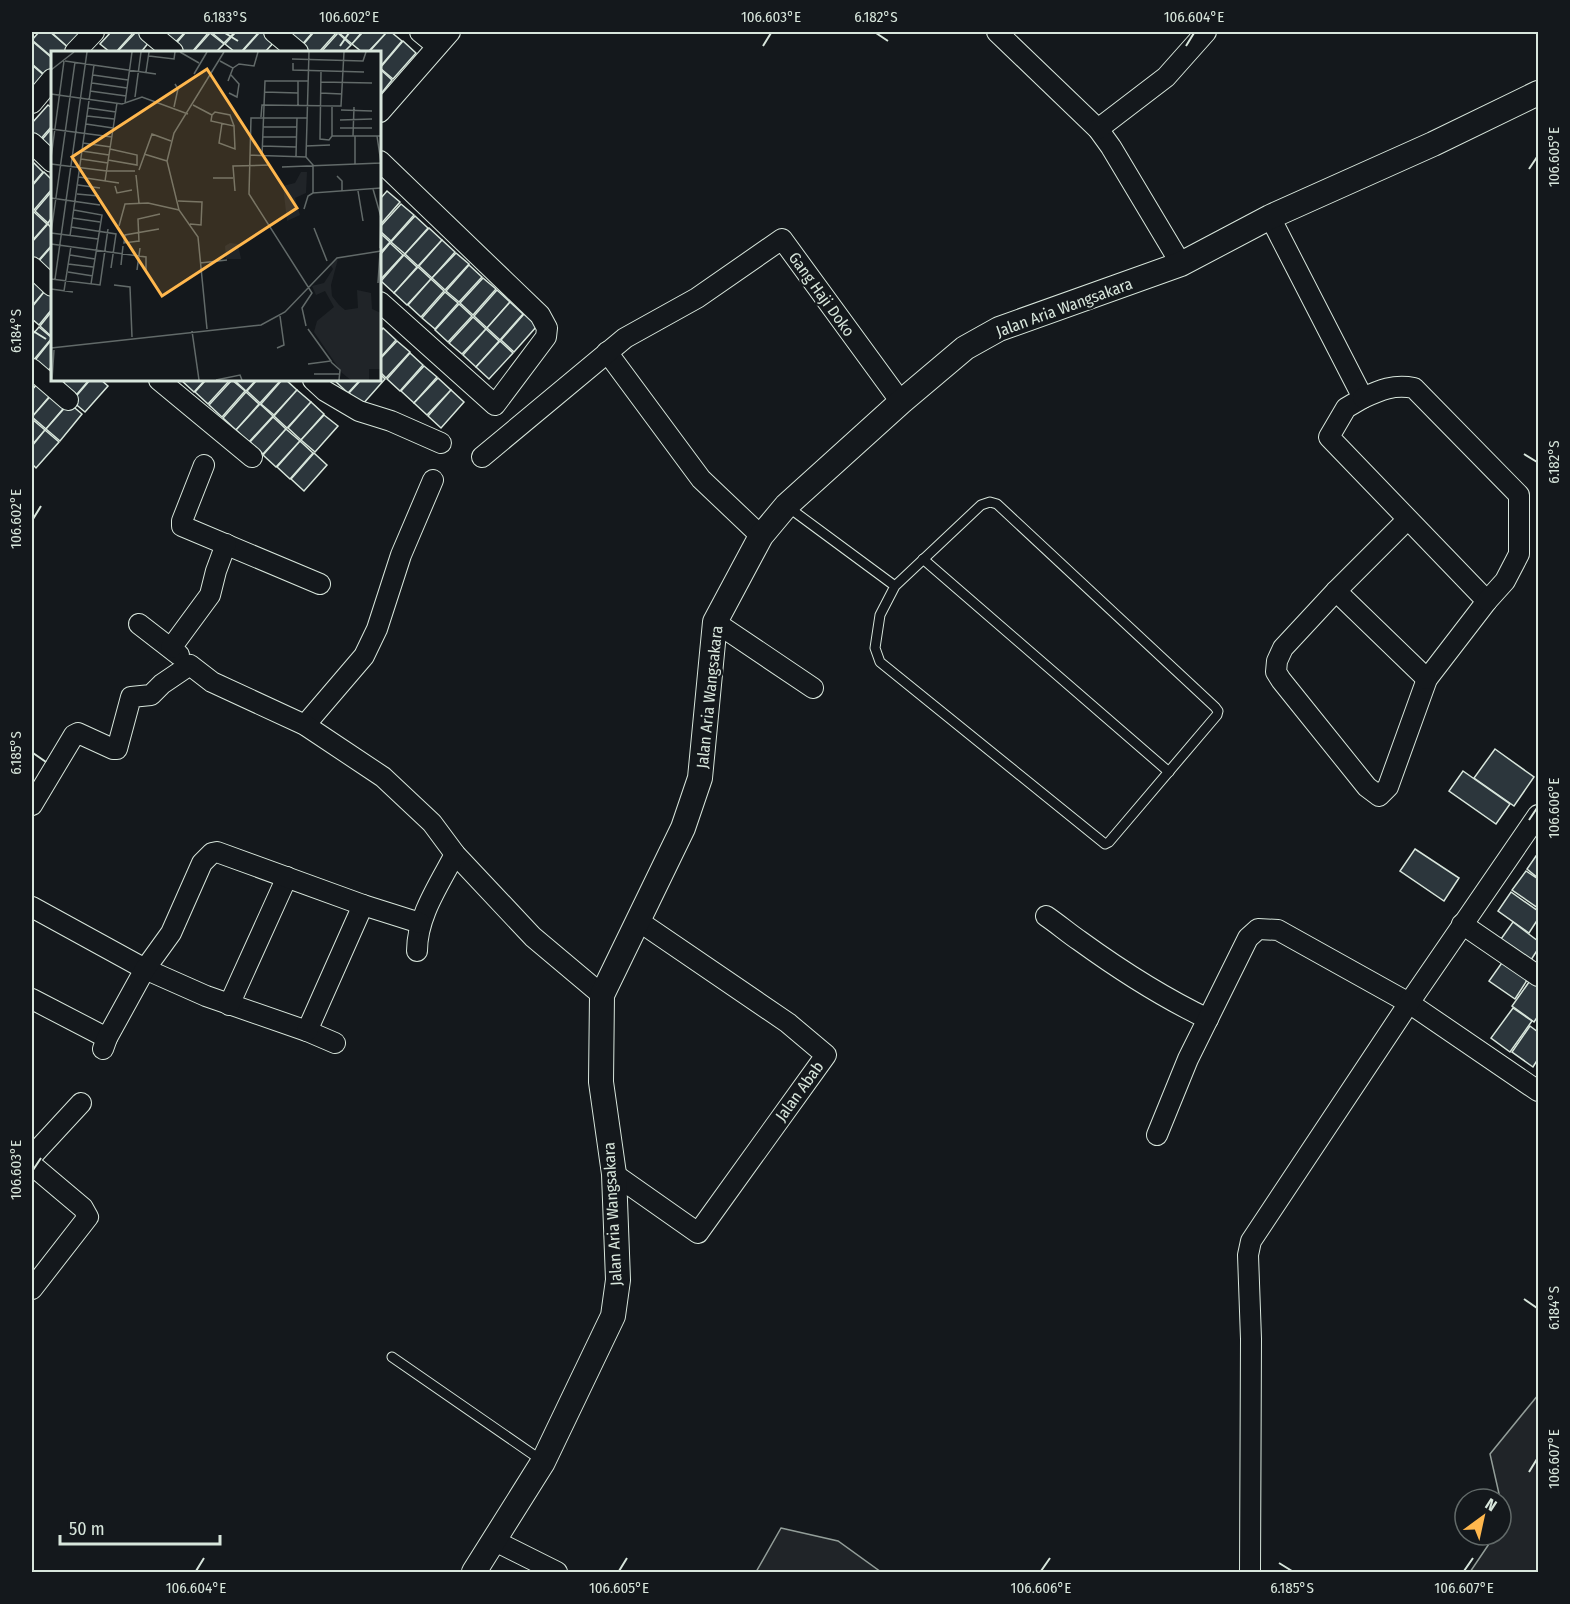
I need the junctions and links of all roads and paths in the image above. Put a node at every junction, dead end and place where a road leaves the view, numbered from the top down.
1 (93, 32) edge
2 (149, 32) edge
3 (274, 32) edge
4 (420, 32) edge
5 (998, 32) edge
6 (1206, 32) edge
7 (444, 39) edge
8 (76, 51) edge
9 (172, 51) edge
10 (297, 51) edge
11 (51, 79) edge
12 (1539, 93) edge
13 (32, 103) edge
14 (381, 111) edge
15 (1098, 129) junction
16 (32, 143) edge
17 (51, 161) edge
18 (381, 161) edge
19 (1270, 217) junction
20 (1181, 264) junction
21 (32, 267) edge
22 (51, 285) edge
23 (381, 303) edge
24 (607, 352) junction
25 (32, 369) edge
26 (160, 381) edge
27 (314, 381) edge
28 (1363, 398) junction
29 (68, 400) dead end
30 (901, 402) junction
31 (441, 443) dead end
32 (252, 457) dead end
33 (482, 457) dead end
34 (204, 465) dead end
35 (433, 480) dead end
36 (786, 506) junction
37 (1407, 519) junction
38 (761, 536) junction
39 (226, 543) junction
40 (923, 559) junction
41 (320, 584) dead end
42 (895, 586) junction
43 (1336, 591) junction
44 (1487, 601) junction
45 (716, 622) junction
46 (139, 624) dead end
47 (171, 648) junction
48 (190, 665) junction
49 (1427, 679) junction
50 (813, 688) dead end
51 (305, 725) junction
52 (1169, 772) junction
53 (32, 805) edge
54 (1539, 815) edge
55 (455, 854) junction
56 (287, 877) junction
57 (363, 905) junction
58 (32, 907) edge
59 (1046, 916) dead end
60 (637, 920) junction
61 (420, 923) junction
62 (1462, 924) junction
63 (417, 951) dead end
64 (145, 969) junction
65 (1539, 976) edge
66 (602, 995) junction
67 (32, 999) edge
68 (1409, 1003) junction
69 (229, 1005) junction
70 (1208, 1019) junction
71 (307, 1031) junction
72 (335, 1043) dead end
73 (1539, 1091) edge
74 (81, 1103) dead end
75 (1157, 1136) dead end
76 (32, 1156) edge
77 (32, 1165) edge
78 (614, 1174) junction
79 (32, 1289) edge
80 (392, 1357) dead end
81 (543, 1462) junction
82 (493, 1540) junction
83 (474, 1572) edge
84 (557, 1572) edge
85 (1250, 1572) edge

1 - 8 street
2 - 9 street
3 - 10 street
4 - 7 street
5 - 15 street
6 - 15 street
7 - 14 street
11 - 13 street
12 - 19 street, Jalan Aria Wangsakara
15 - 20 street
16 - 17 street
18 - 23 street
19 - 20 street, Jalan Aria Wangsakara
19 - 28 street
20 - 30 street, Jalan Aria Wangsakara
21 - 22 street
24 - 30 street, Gang Haji Doko
24 - 33 street
24 - 38 street
25 - 29 street
26 - 32 street
27 - 31 street
28 - 37 street
28 - 44 street
30 - 36 street, Jalan Aria Wangsakara
34 - 39 street
35 - 51 street
36 - 38 street, Jalan Aria Wangsakara
36 - 42 lane
37 - 43 street
37 - 44 street
38 - 45 street, Jalan Aria Wangsakara
39 - 41 street
39 - 47 street
40 - 42 lane
40 - 52 lane
40 - 52 lane
42 - 52 lane
43 - 49 street
43 - 49 street
44 - 49 street
45 - 50 street
45 - 60 street, Jalan Aria Wangsakara
46 - 47 street
47 - 48 street
48 - 51 street
48 - 53 street
51 - 55 street
54 - 62 street
55 - 61 street
55 - 66 street
56 - 57 street
56 - 64 street
56 - 69 street
57 - 61 street
57 - 71 street
58 - 64 street
59 - 70 street
60 - 66 street, Jalan Aria Wangsakara
60 - 78 street, Jalan Abab
61 - 63 street
62 - 65 street
62 - 68 street
64 - 67 street
64 - 69 street
66 - 78 street, Jalan Aria Wangsakara
68 - 70 street
68 - 73 street
68 - 85 street
69 - 71 street
70 - 75 street
71 - 72 street
74 - 76 street
77 - 79 street
78 - 81 street, Jalan Aria Wangsakara
80 - 81 lane
81 - 82 street, Jalan Aria Wangsakara
82 - 83 street, Jalan Aria Wangsakara
82 - 84 street

